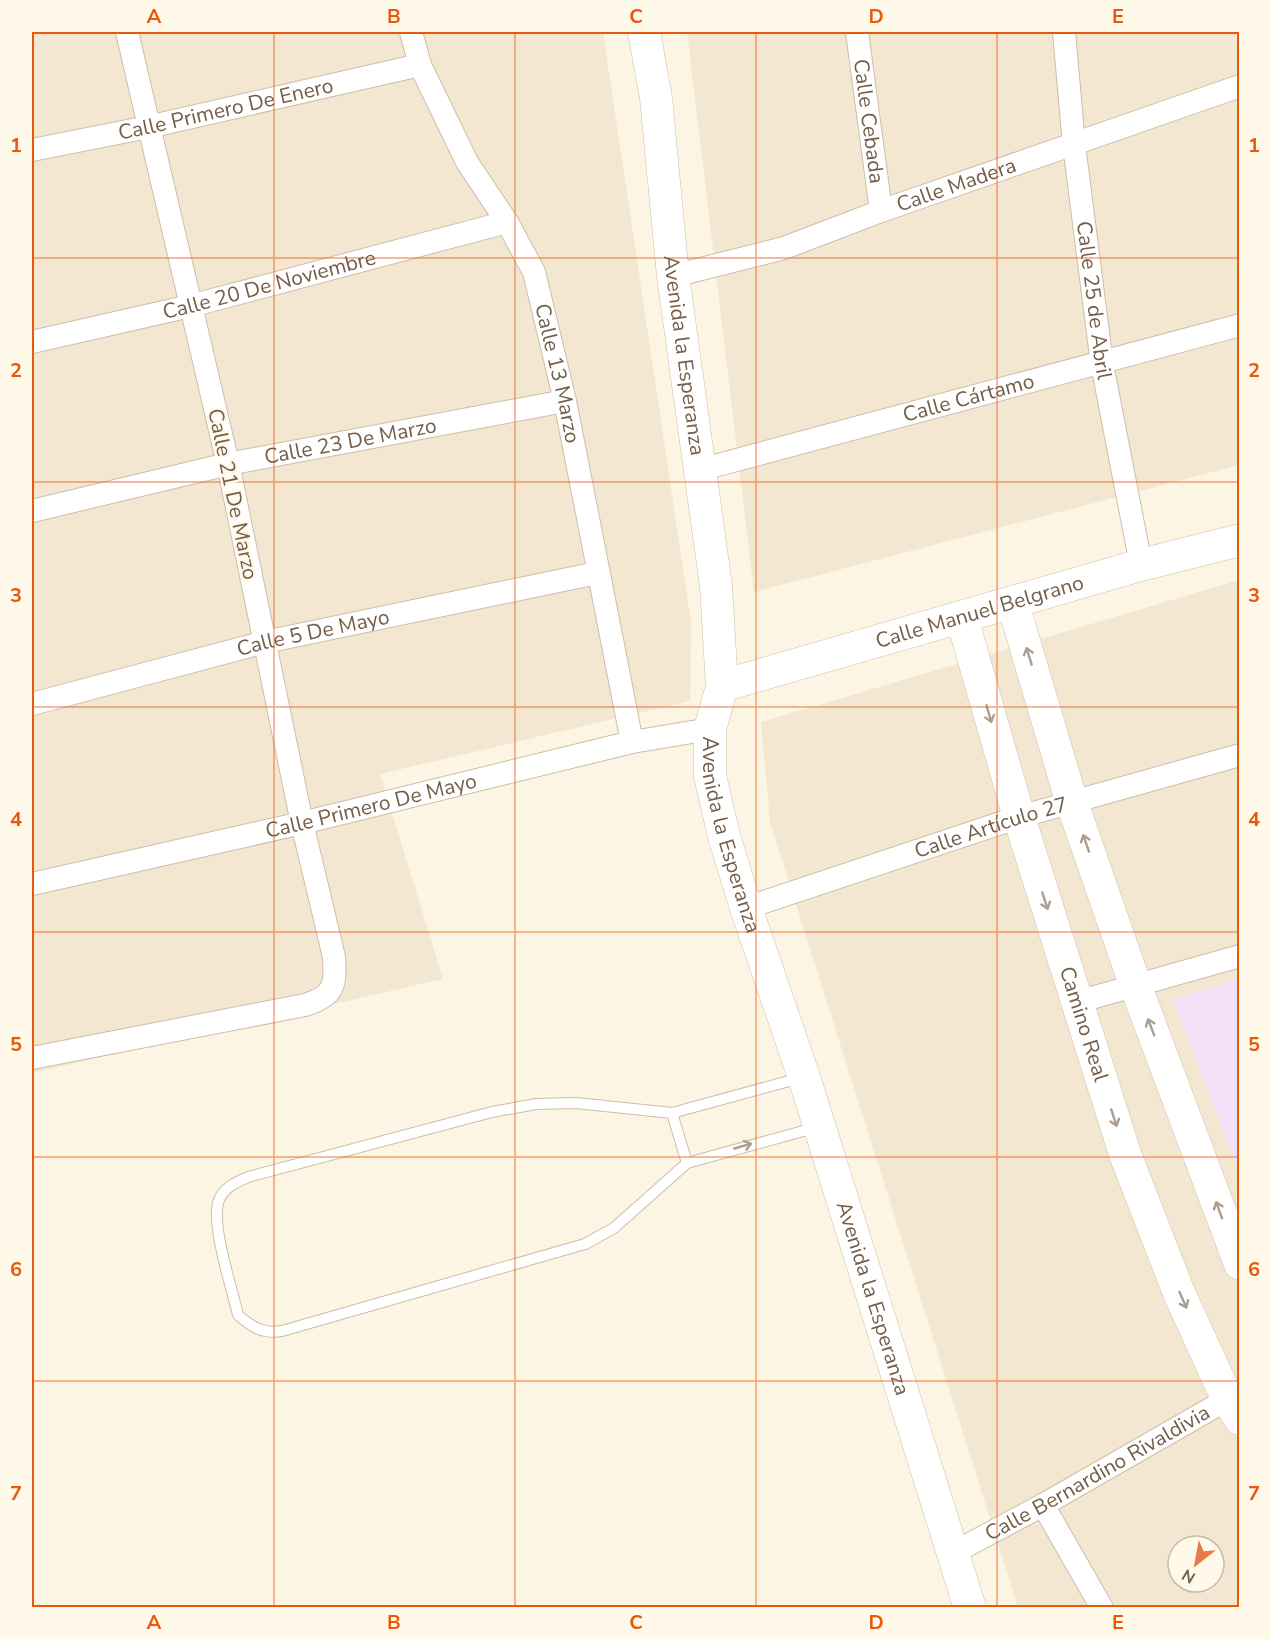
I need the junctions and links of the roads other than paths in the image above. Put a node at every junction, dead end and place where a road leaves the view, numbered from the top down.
1 (127, 32) edge
2 (411, 32) edge
3 (644, 32) edge
4 (856, 32) edge
5 (1064, 32) edge
6 (420, 65) junction
7 (1239, 86) edge
8 (147, 127) junction
9 (1074, 146) junction
10 (32, 150) edge
11 (881, 211) junction
12 (507, 222) junction
13 (674, 276) junction
14 (190, 306) junction
15 (1239, 326) edge
16 (32, 342) edge
17 (1102, 364) junction
18 (565, 401) junction
19 (228, 464) junction
20 (699, 470) junction
21 (32, 511) edge
22 (1238, 542) edge
23 (1141, 566) junction
24 (597, 573) junction
25 (1013, 603) junction
26 (962, 618) junction
27 (265, 642) junction
28 (722, 686) junction
29 (32, 704) edge
30 (710, 729) junction
31 (632, 742) junction
32 (1239, 755) edge
33 (1072, 803) junction
34 (1019, 817) junction
35 (302, 823) junction
36 (32, 884) edge
37 (746, 908) junction
38 (1239, 956) edge
39 (1136, 987) junction
40 (1077, 1002) junction
41 (32, 1058) edge
42 (804, 1077) junction
43 (672, 1113) junction
44 (819, 1126) junction
45 (687, 1162) junction
46 (1239, 1264) edge
47 (1235, 1403) edge
48 (1043, 1505) junction
49 (953, 1553) junction
50 (970, 1608) edge
51 (1102, 1608) edge

1 - 8 street, Calle 21 De Marzo
2 - 6 street, Calle 13 Marzo
3 - 13 street, Avenida la Esperanza
4 - 11 street, Calle Cebada
5 - 9 street, Calle 25 de Abril
6 - 8 street, Calle Primero De Enero
6 - 12 street, Calle 13 Marzo
7 - 9 street, Calle Madera
8 - 10 street, Calle Primero De Enero
8 - 14 street, Calle 21 De Marzo
9 - 11 street, Calle Madera
9 - 17 street, Calle 25 de Abril
11 - 13 street, Calle Madera
12 - 14 street, Calle 20 De Noviembre
12 - 18 street, Calle 13 Marzo
13 - 20 street, Avenida la Esperanza
14 - 16 street, Calle 20 De Noviembre
14 - 19 street, Calle 21 De Marzo
15 - 17 street, Calle Cártamo
17 - 20 street, Calle Cártamo
17 - 23 street, Calle 25 de Abril
18 - 19 street, Calle 23 De Marzo
18 - 24 street, Calle 13 Marzo
19 - 21 street, Calle 23 De Marzo
19 - 27 street, Calle 21 De Marzo
20 - 28 street, Avenida la Esperanza
22 - 23 street, Calle Manuel Belgrano
23 - 25 street, Calle Manuel Belgrano
24 - 27 street, Calle 5 De Mayo
24 - 31 street, Calle 13 Marzo
25 - 26 street, Calle Manuel Belgrano
33 -> 25 street
26 - 28 street, Calle Manuel Belgrano
26 -> 34 street, Camino Real
27 - 29 street, Calle 5 De Mayo
27 - 35 street, Calle 21 De Marzo
28 - 30 street, Avenida la Esperanza
30 - 31 street, Calle Primero De Mayo
30 - 37 street, Avenida la Esperanza
31 - 35 street, Calle Primero De Mayo
32 - 33 street, Calle Artículo 27
33 - 34 street, Calle Artículo 27
39 -> 33 street
34 - 37 street, Calle Artículo 27
34 -> 40 street, Camino Real
35 - 36 street, Calle Primero De Mayo
35 - 41 street, Calle 21 De Marzo
37 - 42 street, Avenida la Esperanza
38 - 39 street
39 - 40 street
46 -> 39 street
40 -> 47 street, Camino Real
42 - 43 lane
42 - 44 street, Avenida la Esperanza
43 - 45 lane
43 - 45 lane
45 -> 44 lane
44 - 49 street, Avenida la Esperanza
47 - 48 street, Calle Bernardino Rivaldivia
48 - 49 street, Calle Bernardino Rivaldivia
48 - 51 street
49 - 50 street, Avenida la Esperanza

